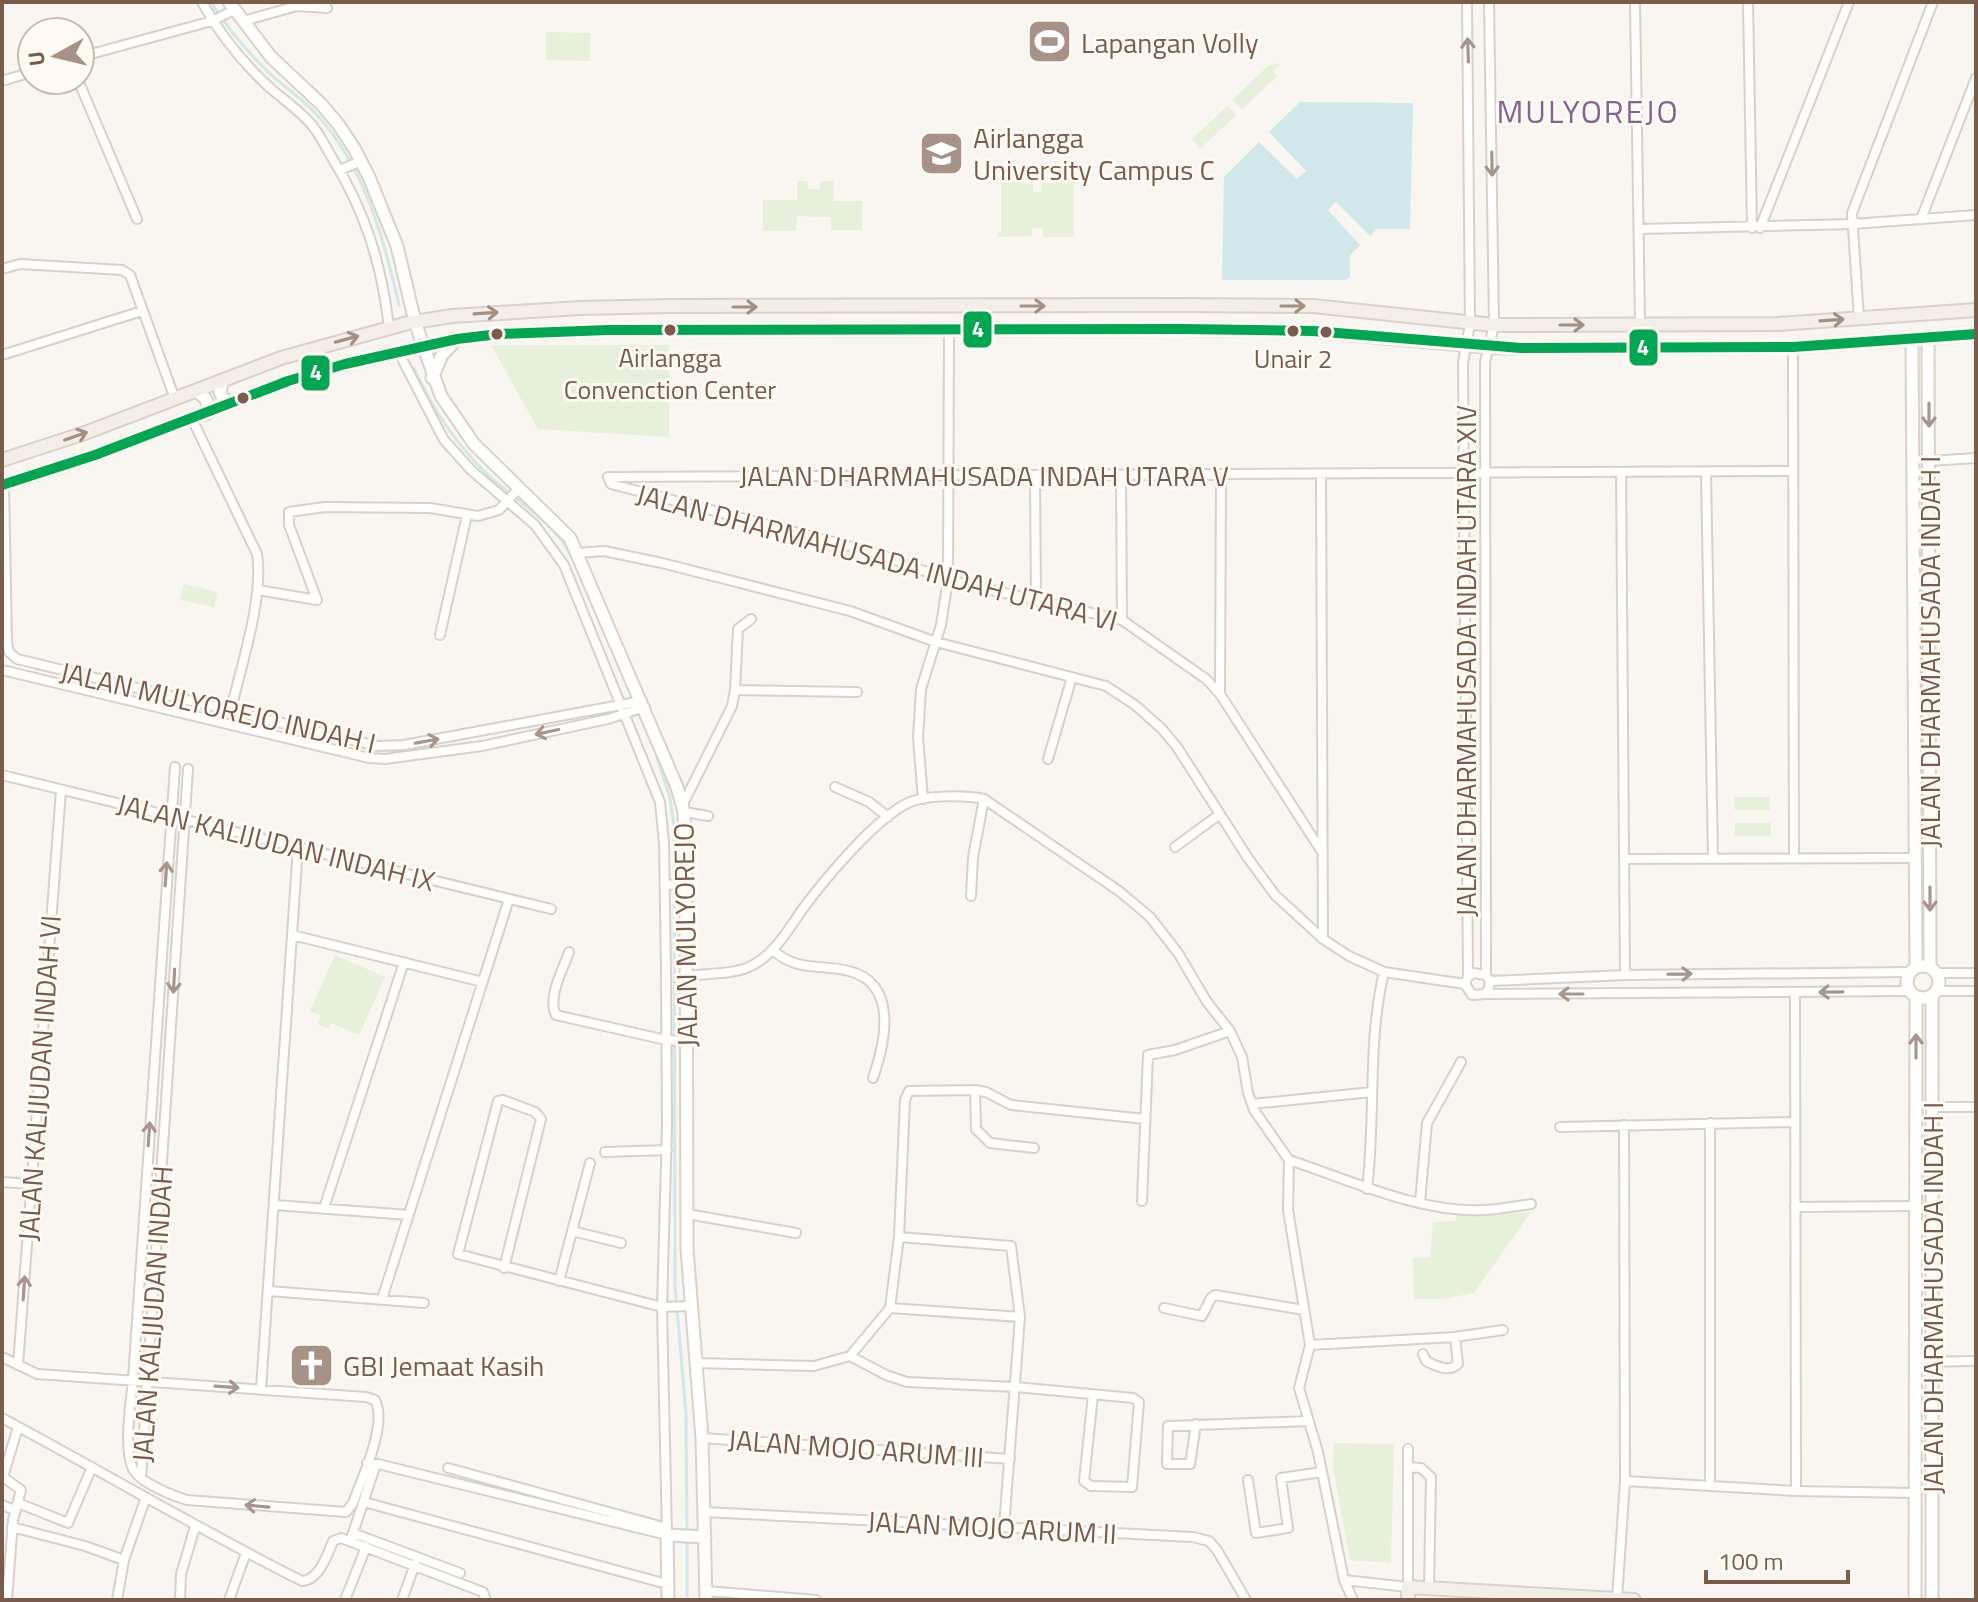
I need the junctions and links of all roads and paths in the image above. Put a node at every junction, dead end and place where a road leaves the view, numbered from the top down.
1 (202, 2) edge
2 (1467, 2) edge
3 (1489, 2) edge
4 (1635, 2) edge
5 (1748, 2) edge
6 (1849, 2) edge
7 (1933, 2) edge
8 (231, 8) edge
9 (327, 8) dead end
10 (214, 21) junction
11 (243, 21) junction
12 (96, 53) edge
13 (1976, 78) edge
14 (85, 96) edge
15 (358, 162) junction
16 (343, 169) junction
17 (1976, 215) edge
18 (137, 219) dead end
19 (1921, 219) junction
20 (1852, 224) junction
21 (1756, 228) junction
22 (1639, 229) junction
23 (2, 269) edge
24 (1976, 310) edge
25 (142, 311) junction
26 (1859, 318) junction
27 (412, 322) junction
28 (1470, 324) junction
29 (1640, 324) junction
30 (1778, 324) junction
31 (1494, 325) junction
32 (392, 327) junction
33 (949, 329) junction
34 (1976, 334) edge
35 (1928, 337) junction
36 (1912, 338) junction
37 (457, 339) junction
38 (1466, 345) junction
39 (1490, 347) junction
40 (1778, 347) junction
41 (1793, 347) junction
42 (411, 350) junction
43 (2, 355) edge
44 (432, 378) junction
45 (223, 380) junction
46 (197, 392) junction
47 (175, 399) junction
48 (233, 402) junction
49 (207, 414) junction
50 (192, 419) junction
51 (467, 450) junction
52 (484, 457) junction
53 (1976, 458) edge
54 (2, 460) edge
55 (1929, 461) junction
56 (473, 468) junction
57 (1793, 471) junction
58 (1621, 472) junction
59 (1706, 472) junction
60 (1487, 473) junction
61 (1321, 474) junction
62 (1463, 474) junction
63 (1121, 475) junction
64 (1221, 475) junction
65 (950, 476) junction
66 (1035, 477) junction
67 (611, 484) joint
68 (3, 492) edge
69 (514, 495) junction
70 (467, 515) junction
71 (578, 553) junction
72 (948, 580) junction
73 (258, 590) junction
74 (1036, 601) junction
75 (4, 614) edge
76 (751, 619) dead end
77 (1122, 620) junction
78 (440, 635) dead end
79 (1929, 639) junction
80 (1914, 640) junction
81 (936, 642) junction
82 (2, 670) edge
83 (1072, 677) junction
84 (735, 690) junction
85 (857, 692) dead end
86 (1220, 694) junction
87 (641, 705) junction
88 (231, 710) junction
89 (624, 710) junction
90 (479, 731) junction
91 (482, 746) junction
92 (1048, 759) dead end
93 (175, 767) dead end
94 (188, 769) dead end
95 (2, 775) edge
96 (835, 787) dead end
97 (61, 790) junction
98 (923, 799) junction
99 (984, 799) junction
100 (683, 809) junction
101 (1220, 814) junction
102 (169, 816) junction
103 (708, 816) dead end
104 (888, 817) junction
105 (184, 820) junction
106 (298, 847) junction
107 (1175, 847) dead end
108 (1322, 852) junction
109 (1794, 858) junction
110 (1915, 858) junction
111 (1624, 859) junction
112 (1713, 859) junction
113 (683, 884) junction
114 (666, 885) junction
115 (971, 896) dead end
116 (509, 899) junction
117 (551, 909) dead end
118 (292, 935) junction
119 (1323, 939) junction
120 (773, 950) junction
121 (569, 952) dead end
122 (404, 962) junction
123 (668, 970) junction
124 (1912, 970) junction
125 (1934, 970) junction
126 (684, 972) junction
127 (1384, 972) junction
128 (1976, 973) edge
129 (1625, 975) junction
130 (1488, 978) junction
131 (1466, 980) junction
132 (483, 982) junction
133 (1976, 991) edge
134 (1795, 992) junction
135 (1485, 994) junction
136 (1912, 994) junction
137 (1934, 994) junction
138 (1230, 1031) junction
139 (668, 1040) junction
140 (685, 1041) junction
141 (1461, 1062) dead end
142 (873, 1078) dead end
143 (975, 1090) junction
144 (1372, 1092) junction
145 (1252, 1104) junction
146 (1932, 1107) junction
147 (1976, 1107) edge
148 (1145, 1119) junction
149 (1795, 1122) junction
150 (1710, 1123) junction
151 (1624, 1125) junction
152 (1560, 1127) dead end
153 (1034, 1148) dead end
154 (605, 1152) dead end
155 (675, 1154) junction
156 (1289, 1160) junction
157 (590, 1163) dead end
158 (2, 1182) edge
159 (31, 1184) junction
160 (1367, 1189) junction
161 (1142, 1201) dead end
162 (1420, 1202) junction
163 (1531, 1204) dead end
164 (275, 1205) junction
165 (1916, 1206) junction
166 (1795, 1207) junction
167 (324, 1208) junction
168 (687, 1214) junction
169 (409, 1215) junction
170 (572, 1231) junction
171 (796, 1233) dead end
172 (899, 1237) junction
173 (621, 1243) dead end
174 (504, 1268) junction
175 (559, 1281) junction
176 (269, 1291) junction
177 (382, 1299) junction
178 (424, 1303) dead end
179 (686, 1306) junction
180 (665, 1307) junction
181 (890, 1308) junction
182 (1164, 1308) dead end
183 (1304, 1310) junction
184 (1020, 1317) junction
185 (1503, 1330) dead end
186 (1455, 1337) junction
187 (1310, 1345) junction
188 (1423, 1354) dead end
189 (850, 1356) junction
190 (2, 1357) edge
191 (1976, 1361) edge
192 (1916, 1362) junction
193 (1932, 1362) junction
194 (701, 1363) junction
195 (18, 1365) junction
196 (133, 1379) junction
197 (149, 1381) junction
198 (1015, 1387) junction
199 (261, 1389) junction
200 (1093, 1395) junction
201 (2, 1418) edge
202 (1309, 1421) junction
203 (1196, 1424) junction
204 (18, 1427) junction
205 (702, 1438) junction
206 (1408, 1449) dead end
207 (1010, 1459) junction
208 (372, 1462) junction
209 (92, 1467) junction
210 (1408, 1467) junction
211 (448, 1468) dead end
212 (1322, 1472) junction
213 (141, 1478) junction
214 (1248, 1480) dead end
215 (1625, 1481) junction
216 (1710, 1486) junction
217 (1796, 1491) junction
218 (1915, 1493) junction
219 (146, 1497) junction
220 (364, 1502) junction
221 (2, 1505) edge
222 (705, 1512) junction
223 (14, 1515) junction
224 (195, 1527) junction
225 (1004, 1527) junction
226 (670, 1533) junction
227 (352, 1537) junction
228 (705, 1537) junction
229 (366, 1547) junction
230 (246, 1553) junction
231 (124, 1560) junction
232 (415, 1564) junction
233 (460, 1573) dead end
234 (1344, 1580) junction
235 (667, 1584) junction
236 (1408, 1594) edge
237 (1428, 1594) edge
238 (706, 1595) edge
239 (1617, 1599) edge
240 (7, 1600) edge
241 (117, 1600) edge
242 (180, 1600) edge
243 (229, 1600) edge
244 (345, 1600) edge
245 (402, 1600) edge
246 (486, 1600) edge
247 (668, 1600) edge
248 (816, 1600) edge
249 (1246, 1600) edge
250 (1353, 1600) edge
251 (1634, 1600) edge
252 (1915, 1600) edge
253 (1932, 1600) edge

1 - 10 street
28 -> 2 street, JALAN DHARMAHUSADA INDAH UTARA XIV
3 -> 31 street, JALAN DHARMAHUSADA INDAH UTARA XIV
4 - 22 street
5 - 21 street
6 - 21 street
7 - 20 street
8 - 10 street
8 - 11 main road, JALAN MULYOREJO
9 - 11 street
10 - 12 street
10 - 16 street
11 - 15 main road, JALAN MULYOREJO
13 - 19 street
14 - 18 street
15 - 16 street
15 - 27 main road, JALAN MULYOREJO
16 - 32 street
17 - 19 street
19 - 20 street
20 - 21 street
20 - 26 street
21 - 22 street
22 - 29 street
23 - 25 street
24 - 26 main road
25 - 43 street
25 - 47 street
30 -> 26 main road
27 -> 28 main road
27 - 32 main road
27 - 42 main road, JALAN MULYOREJO
28 - 31 main road
28 - 38 street, JALAN DHARMAHUSADA INDAH UTARA XIV
29 - 30 main road
31 -> 29 main road
30 - 40 main road
31 - 39 street, JALAN DHARMAHUSADA INDAH UTARA XIV
45 -> 32 main road
33 - 37 main road
33 - 38 main road
33 - 65 street
34 - 35 main road
35 - 36 main road
35 -> 55 main road, JALAN DHARMAHUSADA INDAH I
36 - 41 main road
36 - 80 main road, JALAN DHARMAHUSADA INDAH I
37 - 42 main road
37 - 44 main road
38 - 39 main road
38 - 62 street, JALAN DHARMAHUSADA INDAH UTARA XIV
39 - 40 main road
39 - 60 street, JALAN DHARMAHUSADA INDAH UTARA XIV
40 - 41 main road
41 - 57 street
42 - 44 main road, JALAN MULYOREJO
42 - 48 main road
42 - 51 street
44 - 51 main road, JALAN MULYOREJO
45 - 46 main road
45 - 48 main road
46 - 47 main road
46 - 49 main road
54 -> 47 main road
48 - 49 main road
49 - 50 main road
50 - 68 main road
50 - 73 street
51 - 52 main road, JALAN MULYOREJO
51 - 56 street
52 - 56 street
52 - 69 main road, JALAN MULYOREJO
53 - 55 street
55 - 79 main road, JALAN DHARMAHUSADA INDAH I
56 - 69 street
57 - 59 street, JALAN DHARMAHUSADA INDAH UTARA V
57 - 109 street
58 - 59 street, JALAN DHARMAHUSADA INDAH UTARA V
58 - 60 street, JALAN DHARMAHUSADA INDAH UTARA V
58 - 111 street
59 - 112 street
60 - 62 street, JALAN DHARMAHUSADA INDAH UTARA V
60 - 130 street, JALAN DHARMAHUSADA INDAH UTARA XIV
61 - 62 street, JALAN DHARMAHUSADA INDAH UTARA V
61 - 64 street, JALAN DHARMAHUSADA INDAH UTARA V
61 - 108 street
62 - 131 street, JALAN DHARMAHUSADA INDAH UTARA XIV
63 - 64 street, JALAN DHARMAHUSADA INDAH UTARA V
63 - 66 street, JALAN DHARMAHUSADA INDAH UTARA V
63 - 77 street
64 - 86 street
65 - 66 street, JALAN DHARMAHUSADA INDAH UTARA V
65 - 67 street, JALAN DHARMAHUSADA INDAH UTARA V
65 - 72 street
66 - 74 street
67 - 72 street, JALAN DHARMAHUSADA INDAH UTARA VI
68 - 75 street, JALAN MULYOREJO INDAH I
69 - 70 street
69 - 71 main road, JALAN MULYOREJO
69 - 89 street
70 - 73 street
70 - 78 street
71 - 81 street
71 - 87 main road, JALAN MULYOREJO
72 - 74 street, JALAN DHARMAHUSADA INDAH UTARA VI
72 - 81 street
73 - 88 street
74 - 77 street, JALAN DHARMAHUSADA INDAH UTARA VI
75 - 88 street, JALAN MULYOREJO INDAH I
76 - 84 street
77 - 86 street, JALAN DHARMAHUSADA INDAH UTARA VI
79 - 80 main road
79 -> 125 main road, JALAN DHARMAHUSADA INDAH I
80 - 110 main road, JALAN DHARMAHUSADA INDAH I
81 - 83 street
81 - 98 street
82 - 91 street
83 - 92 street
83 - 101 street
84 - 85 street
84 - 100 street
86 - 108 street, JALAN DHARMAHUSADA INDAH UTARA VI
87 - 89 street
87 - 100 main road, JALAN MULYOREJO
88 -> 90 street, JALAN MULYOREJO INDAH I
89 - 90 street, JALAN MULYOREJO INDAH I
89 -> 91 street
89 - 114 street
90 - 91 street
93 - 102 street, JALAN KALIJUDAN INDAH
94 - 105 street, JALAN KALIJUDAN INDAH
95 - 97 street, JALAN KALIJUDAN INDAH IX
96 - 104 street
97 - 102 street, JALAN KALIJUDAN INDAH IX
97 - 159 street, JALAN KALIJUDAN INDAH VI
98 - 99 street
98 - 104 street
99 - 115 street
99 - 138 street
100 - 103 street
100 - 113 main road, JALAN MULYOREJO
101 - 107 street
101 - 119 street
102 - 105 street, JALAN KALIJUDAN INDAH IX
196 -> 102 street, JALAN KALIJUDAN INDAH
104 - 120 street
105 - 106 street, JALAN KALIJUDAN INDAH IX
105 -> 197 street, JALAN KALIJUDAN INDAH
106 - 116 street, JALAN KALIJUDAN INDAH IX
106 - 118 street
108 - 119 street
109 - 110 street
109 - 112 street
110 - 124 main road, JALAN DHARMAHUSADA INDAH I
111 - 112 street
111 - 129 street
113 - 114 street
113 - 126 main road, JALAN MULYOREJO
114 - 123 street
116 - 117 street, JALAN KALIJUDAN INDAH IX
116 - 132 street
118 - 122 street
118 - 164 street
119 - 127 street
120 - 126 street
120 - 142 street
121 - 139 street
122 - 132 street
122 - 167 street
123 - 126 street
123 - 139 street
124 - 125 main road
129 -> 124 street
124 - 136 main road
125 - 128 street
125 - 137 main road
126 - 140 main road, JALAN MULYOREJO
127 - 131 street
127 - 144 street
129 - 130 street
130 - 131 street
130 - 135 street
131 - 135 street
132 - 169 street
133 - 137 street
134 -> 135 street
136 -> 134 street
134 - 149 street
136 - 137 main road
165 -> 136 main road, JALAN DHARMAHUSADA INDAH I
137 - 146 main road, JALAN DHARMAHUSADA INDAH I
138 - 145 street
138 - 148 street
139 - 140 street
139 - 155 street
140 - 155 main road, JALAN MULYOREJO
141 - 162 street
143 - 148 street
143 - 153 street
143 - 172 street
144 - 145 street
144 - 160 street
145 - 156 street
146 - 147 street
146 - 193 main road, JALAN DHARMAHUSADA INDAH I
148 - 161 street
149 - 150 street
149 - 166 street
150 - 151 street
150 - 216 street
151 - 152 street
151 - 215 street
154 - 155 street
155 - 168 main road, JALAN MULYOREJO
155 - 180 street
156 - 160 street
156 - 183 street
157 - 170 street
158 - 159 street
195 -> 159 street, JALAN KALIJUDAN INDAH VI
160 - 162 street
162 - 163 street
164 - 167 street
164 - 176 street
165 - 166 street
165 - 192 main road, JALAN DHARMAHUSADA INDAH I
166 - 217 street
167 - 169 street
168 - 171 street
168 - 179 main road, JALAN MULYOREJO
169 - 177 street
170 - 173 street
170 - 175 street
172 - 181 street
172 - 184 street
174 - 174 street
174 - 175 street
175 - 180 street
176 - 177 street
176 - 199 street
177 - 178 street
179 - 180 street
179 - 194 main road, JALAN MULYOREJO
180 - 226 street
181 - 184 street
181 - 189 street
182 - 183 street
183 - 187 street
184 - 198 street
185 - 186 street
186 - 187 street
186 - 188 street
187 - 202 street
189 - 194 street
189 - 198 street
190 - 195 street
191 - 193 street
192 - 193 street
192 - 218 main road, JALAN DHARMAHUSADA INDAH I
193 - 253 main road, JALAN DHARMAHUSADA INDAH I
194 - 205 main road, JALAN MULYOREJO
195 - 196 street
196 - 197 street
196 - 213 street, JALAN KALIJUDAN INDAH
197 -> 199 street
197 - 213 street, JALAN KALIJUDAN INDAH
198 - 200 street
198 - 207 street
199 - 208 street
200 - 200 street
201 - 204 street
202 - 203 street
202 - 212 street
203 - 203 street
204 - 209 street
204 - 223 street
205 - 207 street, JALAN MOJO ARUM III
205 - 222 main road, JALAN MULYOREJO
206 - 210 street
207 - 225 street
208 -> 213 street
208 - 220 street
208 - 226 street
209 - 219 street
209 - 223 street
210 - 236 street
210 - 237 street
211 - 226 street
212 - 214 street
212 - 234 street
215 - 216 street
215 - 239 street
216 - 217 street
217 - 218 street
218 - 252 main road, JALAN DHARMAHUSADA INDAH I
219 - 224 street
219 - 231 street
220 - 227 street
220 - 235 street
221 - 223 street
222 - 225 street, JALAN MOJO ARUM II
222 - 228 main road, JALAN MULYOREJO
223 - 231 street
223 - 240 street
224 - 230 street
224 - 242 street
225 - 249 street, JALAN MOJO ARUM II
226 - 228 main road
226 - 235 main road
227 - 229 street
227 - 230 street
227 - 233 street
228 - 238 main road, JALAN MULYOREJO
229 - 232 street
229 - 244 street
230 - 243 street
231 - 241 street
232 - 245 street
232 - 246 street
234 - 236 street
234 - 250 street
235 - 247 main road
236 - 237 main road
237 - 239 main road
238 - 248 street
239 - 251 main road

